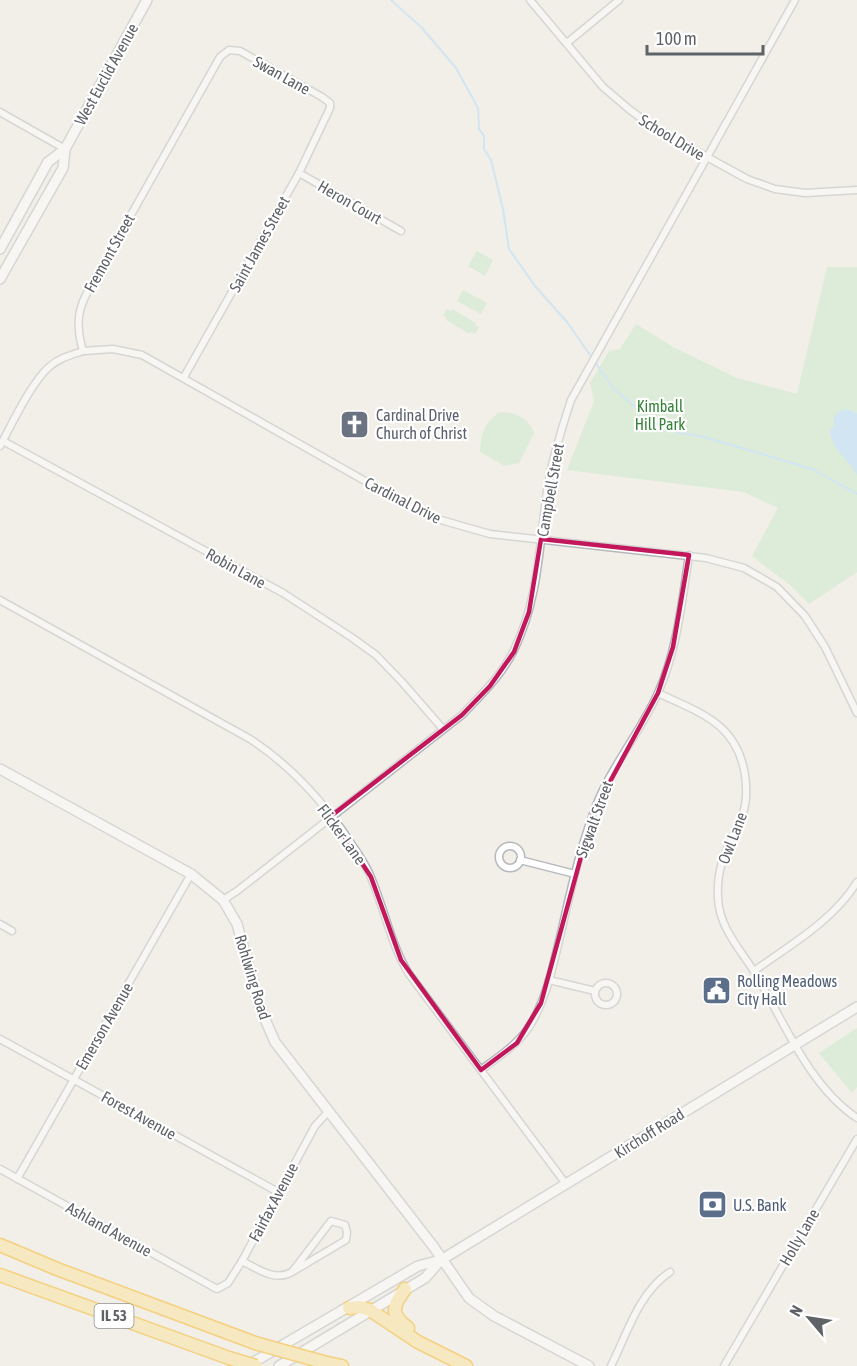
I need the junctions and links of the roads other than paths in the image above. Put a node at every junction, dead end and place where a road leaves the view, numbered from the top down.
1 (147, 0) edge
2 (530, 0) edge
3 (620, 0) edge
4 (795, 0) edge
5 (567, 43) junction
6 (229, 50) joint
7 (330, 108) joint
8 (0, 112) edge
9 (65, 149) junction
10 (708, 159) junction
11 (298, 173) junction
12 (857, 190) edge
13 (401, 231) dead end
14 (0, 249) edge
15 (0, 279) edge
16 (83, 351) junction
17 (184, 377) junction
18 (1, 443) edge
19 (540, 540) junction
20 (688, 555) junction
21 (0, 600) edge
22 (658, 693) junction
23 (857, 712) edge
24 (443, 729) junction
25 (0, 769) edge
26 (331, 816) junction
27 (520, 860) dead end
28 (190, 874) junction
29 (575, 874) junction
30 (857, 882) edge
31 (223, 900) junction
32 (0, 924) edge
33 (12, 931) dead end
34 (754, 970) junction
35 (549, 980) junction
36 (594, 992) dead end
37 (857, 1007) edge
38 (0, 1039) edge
39 (794, 1045) junction
40 (481, 1070) junction
41 (73, 1080) junction
42 (328, 1112) junction
43 (857, 1118) edge
44 (857, 1138) edge
45 (0, 1169) edge
46 (17, 1179) junction
47 (566, 1184) junction
48 (278, 1192) junction
49 (0, 1236) edge
50 (0, 1245) edge
51 (441, 1260) junction
52 (242, 1261) junction
53 (57, 1269) junction
54 (292, 1272) junction
55 (670, 1272) dead end
56 (0, 1275) edge
57 (217, 1289) joint
58 (405, 1289) junction
59 (349, 1308) junction
60 (370, 1310) junction
61 (445, 1356) junction
62 (247, 1366) edge
63 (256, 1366) edge
64 (279, 1366) edge
65 (342, 1366) edge
66 (466, 1366) edge
67 (589, 1366) edge
68 (611, 1366) edge
69 (724, 1366) edge

1 - 9 main road, West Euclid Avenue
2 - 5 street, School Drive
3 - 5 street
4 - 10 street, Campbell Street
5 - 10 street, School Drive
6 - 7 street, Swan Lane
6 - 16 street, Fremont Street
7 - 11 street, Saint James Street
8 - 9 street
9 - 14 main road, West Euclid Avenue
9 - 15 main road, West Euclid Avenue
10 - 12 street, School Drive
10 - 19 street, Campbell Street
11 - 13 street, Heron Court
11 - 17 street, Saint James Street
16 - 17 street, Cardinal Drive
16 - 18 street
17 - 19 street, Cardinal Drive
18 - 24 street, Robin Lane
19 - 20 street, Cardinal Drive
19 - 24 street, Campbell Street
20 - 22 street, Sigwalt Street
20 - 23 street, Cardinal Drive
21 - 26 street, Flicker Lane
22 - 29 street, Sigwalt Street
22 - 34 street, Owl Lane
24 - 26 street, Campbell Street
25 - 28 main road, Rohlwing Road
26 - 31 street, Campbell Street
26 - 40 street, Flicker Lane
27 - 29 street
28 - 31 main road, Rohlwing Road
28 - 41 street, Emerson Avenue
29 - 35 street, Sigwalt Street
30 - 34 street
31 - 42 main road, Rohlwing Road
32 - 33 street
34 - 39 street, Owl Lane
35 - 36 street
35 - 40 street, Sigwalt Street
37 - 39 main road, Kirchoff Road
38 - 41 street, Forest Avenue
39 - 43 street, Owl Lane
39 - 47 main road, Kirchoff Road
40 - 47 street, Flicker Lane
41 - 46 street, Emerson Avenue
41 - 48 street, Forest Avenue
42 - 48 street, Fairfax Avenue
42 - 51 main road, Rohlwing Road
44 - 69 street, Holly Lane
45 - 46 street, Ashland Avenue
46 - 57 street, Ashland Avenue
47 - 51 main road, Kirchoff Road
48 - 52 street, Fairfax Avenue
49 - 53 highway
50 - 53 highway, IL 53
51 - 58 main road, Kirchoff Road
51 - 59 main road, Kirchoff Road
51 - 67 main road, Rohlwing Road
52 - 54 street
52 - 57 street, Fairfax Avenue
53 - 65 highway, IL 53, bridge
54 - 54 street
55 - 68 street
56 - 63 highway, IL 53, bridge
58 - 60 main road, Kirchoff Road
58 - 61 highway
59 - 60 highway
59 - 62 main road, Kirchoff Road
60 - 61 highway
60 - 64 main road, Kirchoff Road
61 - 66 highway

